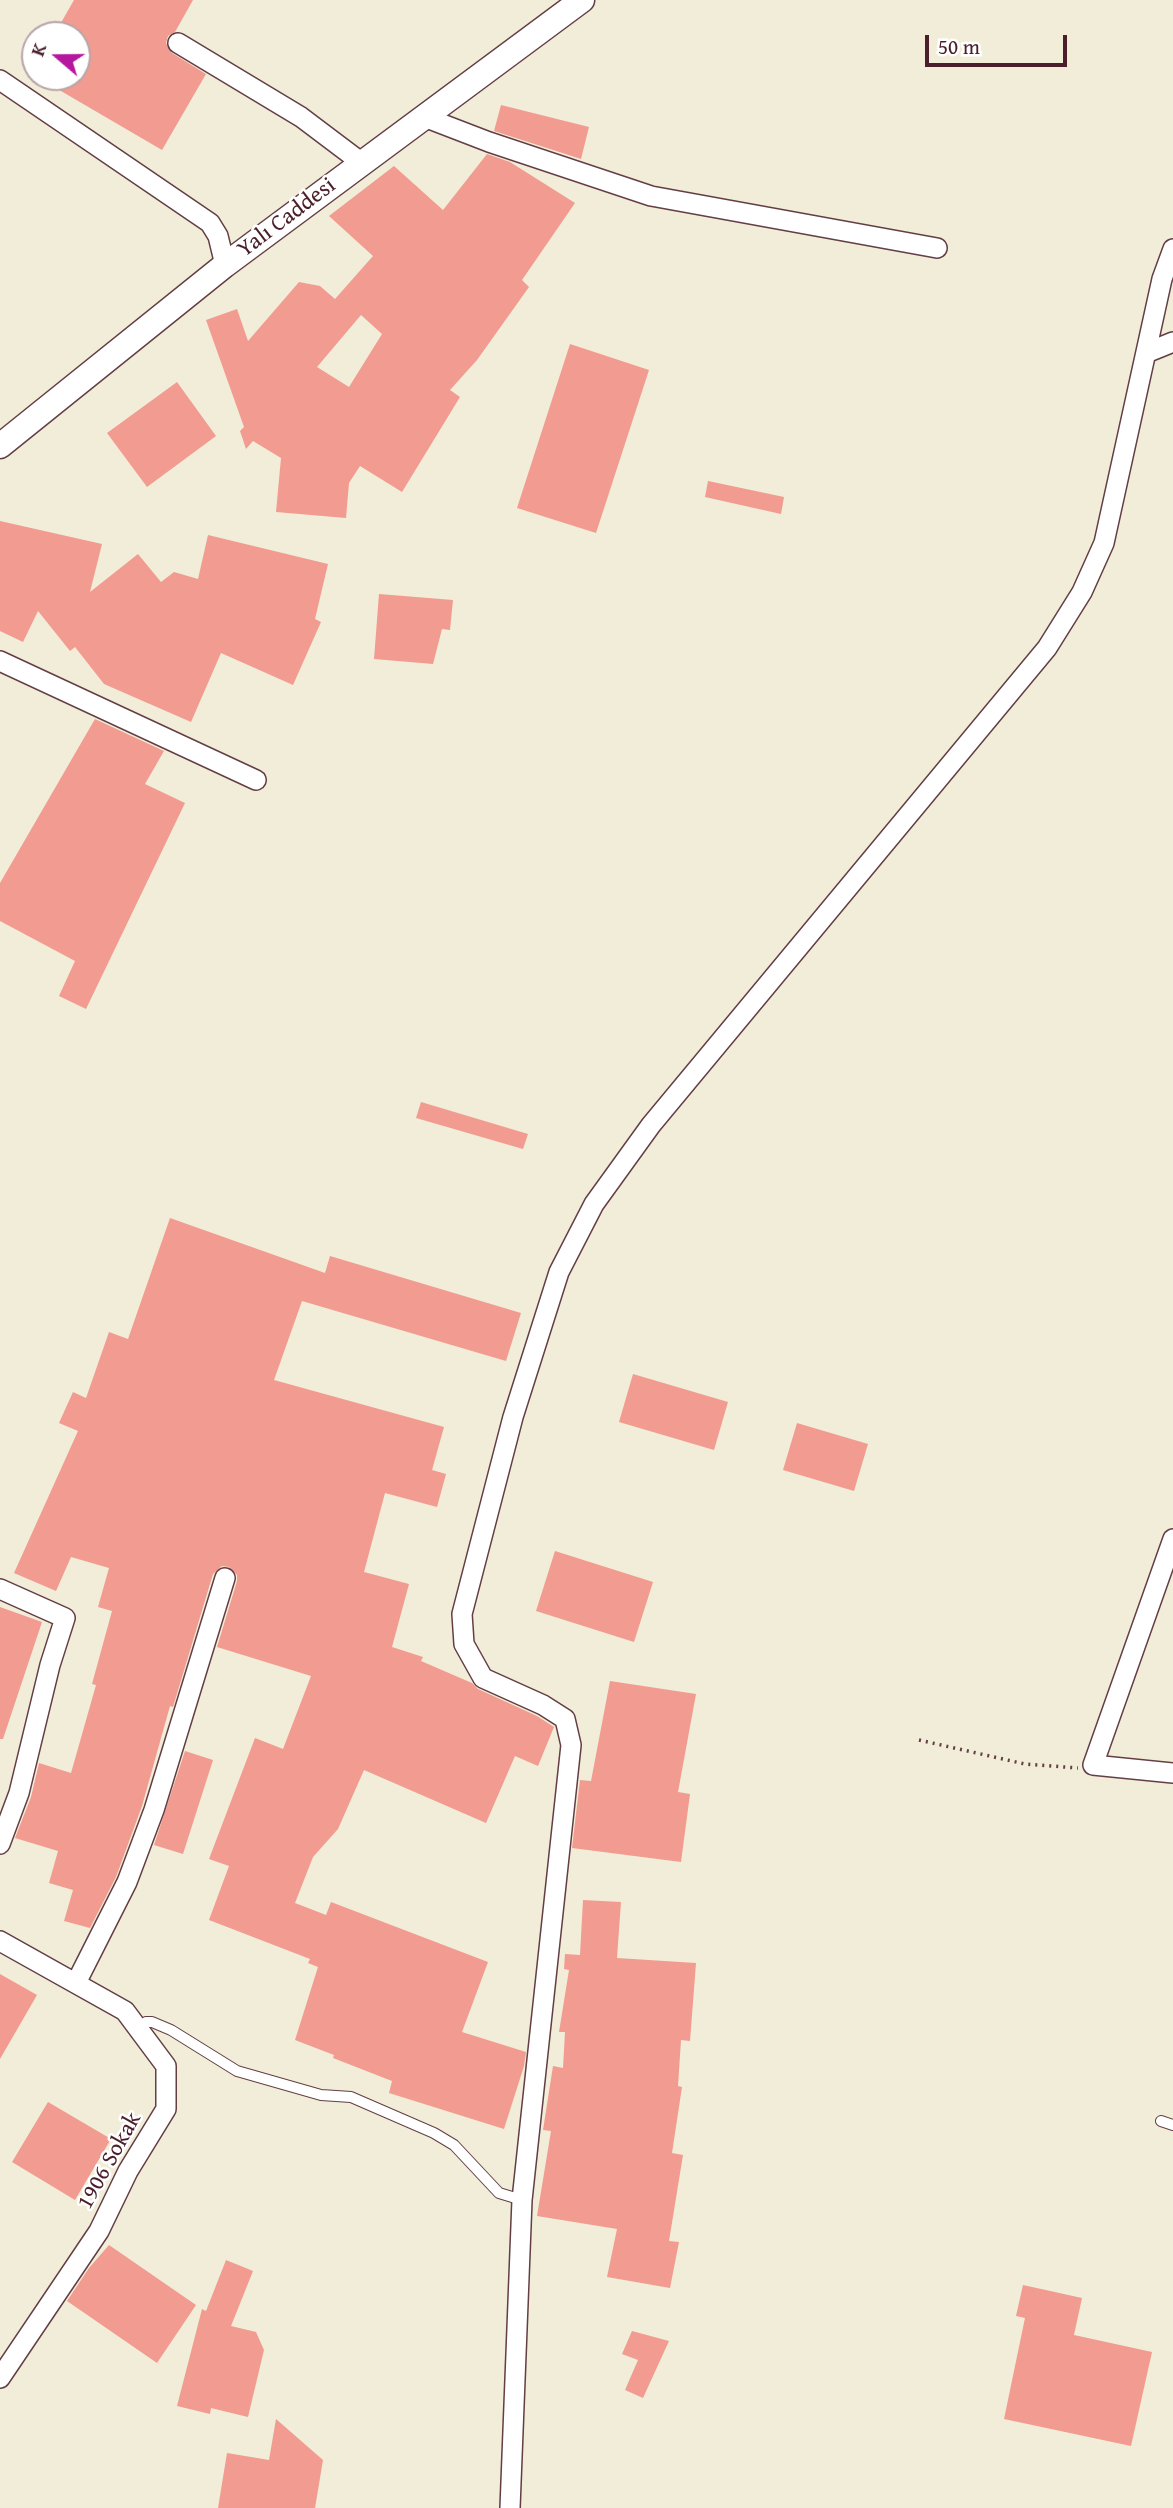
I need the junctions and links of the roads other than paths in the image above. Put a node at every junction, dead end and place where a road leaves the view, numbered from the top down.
1 (582, 0) edge
2 (178, 43) dead end
3 (0, 80) edge
4 (424, 117) junction
5 (362, 163) junction
6 (937, 248) dead end
7 (1173, 249) edge
8 (225, 265) junction
9 (1173, 342) edge
10 (1146, 353) junction
11 (0, 446) edge
12 (0, 661) edge
13 (256, 780) dead end
14 (1173, 1539) edge
15 (225, 1578) dead end
16 (0, 1589) edge
17 (1173, 1773) edge
18 (0, 1844) edge
19 (0, 1941) edge
20 (76, 1983) junction
21 (138, 2028) junction
22 (1161, 2121) dead end
23 (1173, 2125) edge
24 (522, 2200) junction
25 (0, 2378) edge
26 (510, 2508) edge

1 - 4 street, Yalı Caddesi
2 - 5 street
3 - 8 street
4 - 5 street, Yalı Caddesi
4 - 6 street
5 - 8 street, Yalı Caddesi
7 - 10 street
8 - 11 street, Yalı Caddesi
9 - 10 street
10 - 24 street
12 - 13 street
14 - 17 street
15 - 20 street
16 - 18 street
19 - 20 street, 1906 Sokak
20 - 21 street, 1906 Sokak
21 - 24 lane
21 - 25 street, 1906 Sokak
22 - 23 lane
24 - 26 street

